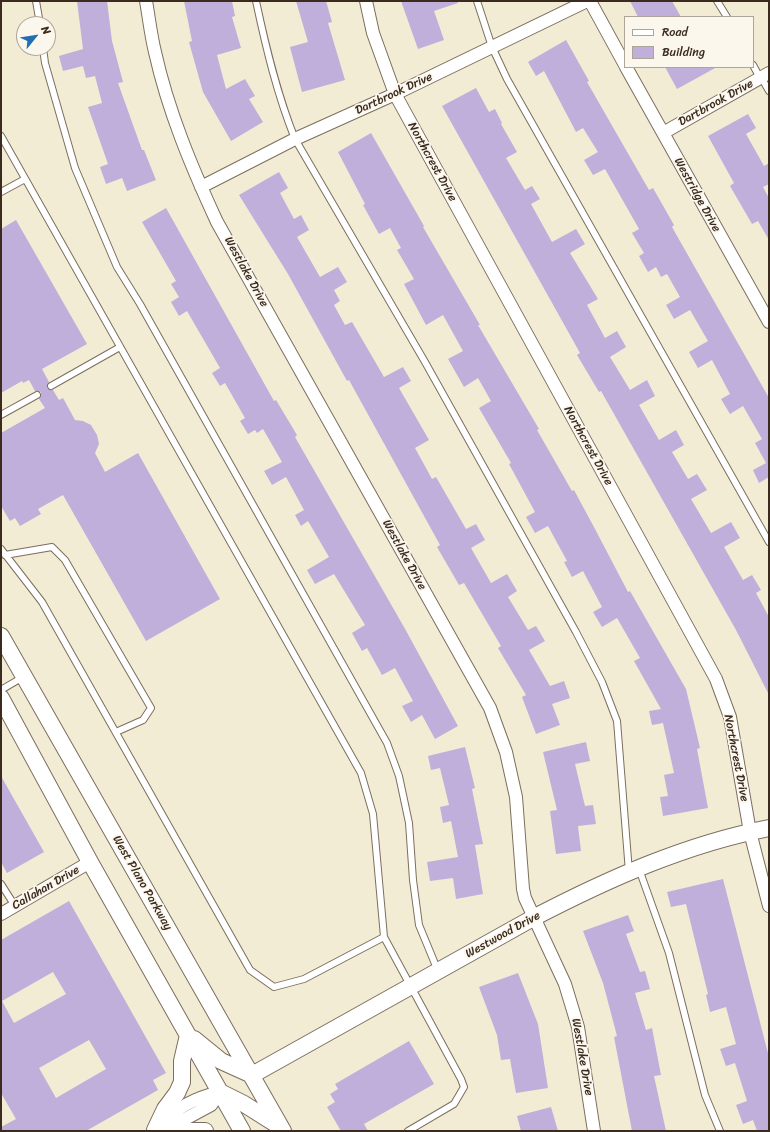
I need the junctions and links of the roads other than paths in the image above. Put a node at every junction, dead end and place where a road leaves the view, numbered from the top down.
1 (36, 1) edge
2 (146, 1) edge
3 (256, 1) edge
4 (366, 1) edge
5 (477, 1) edge
6 (587, 1) edge
7 (590, 1) edge
8 (718, 1) edge
9 (39, 16) edge
10 (726, 16) edge
11 (492, 47) junction
12 (44, 56) edge
13 (624, 62) edge
14 (754, 66) edge
15 (627, 68) edge
16 (763, 76) edge
17 (769, 91) edge
18 (395, 94) junction
19 (663, 133) junction
20 (1, 136) edge
21 (296, 139) junction
22 (3, 144) edge
23 (25, 179) junction
24 (200, 187) junction
25 (1, 192) edge
26 (769, 322) edge
27 (120, 347) junction
28 (51, 386) dead end
29 (37, 395) dead end
30 (1, 415) edge
31 (769, 542) edge
32 (1, 550) edge
33 (5, 555) junction
34 (1, 636) edge
35 (24, 676) junction
36 (1, 690) edge
37 (1, 698) edge
38 (116, 732) junction
39 (769, 828) edge
40 (750, 832) junction
41 (90, 862) junction
42 (634, 870) junction
43 (1, 884) edge
44 (15, 906) junction
45 (769, 906) edge
46 (1, 914) edge
47 (533, 918) junction
48 (384, 937) junction
49 (438, 971) junction
50 (410, 987) junction
51 (188, 1035) junction
52 (234, 1044) junction
53 (230, 1066) junction
54 (252, 1075) junction
55 (220, 1092) junction
56 (244, 1104) junction
57 (241, 1129) edge
58 (282, 1129) edge
59 (157, 1131) edge
60 (186, 1131) edge
61 (205, 1131) edge
62 (408, 1131) edge
63 (594, 1131) edge
64 (720, 1131) edge

1 - 9 lane
2 - 24 street, Westlake Drive
3 - 21 lane
4 - 18 street, Northcrest Drive
5 - 11 lane
6 - 11 street, Dartbrook Drive
7 - 13 street, Westridge Drive
8 - 10 lane
11 - 18 street, Dartbrook Drive
11 - 31 lane
12 - 49 lane
14 - 16 lane
15 - 19 street, Westridge Drive
16 - 17 lane
16 - 19 street, Dartbrook Drive
18 - 21 street, Dartbrook Drive
18 - 40 street, Northcrest Drive
19 - 26 street, Westridge Drive
20 - 22 lane
21 - 24 street, Dartbrook Drive
21 - 42 lane
22 - 23 lane
23 - 25 lane
23 - 27 lane
24 - 47 street, Westlake Drive
27 - 28 lane
27 - 48 lane
29 - 30 lane
32 - 33 lane
33 - 38 lane
33 - 38 lane
34 - 35 main road, West Plano Parkway
35 - 36 lane
35 - 52 main road, West Plano Parkway
37 - 41 main road
38 - 48 lane
39 - 40 main road, Westwood Drive
40 - 42 main road, Westwood Drive
40 - 45 street, Northcrest Drive
41 - 44 street, Callahan Drive
41 - 51 main road
42 - 47 main road, Westwood Drive
42 - 64 lane
43 - 44 lane
44 - 46 street, Callahan Drive
47 - 49 main road, Westwood Drive
47 - 63 street, Westlake Drive
48 - 50 lane
49 - 50 main road, Westwood Drive
50 - 54 main road, Westwood Drive
50 - 62 lane
51 - 53 main road
51 - 55 main road
51 - 59 main road
52 - 53 main road
52 - 54 main road, West Plano Parkway
53 - 54 main road
53 - 55 main road
54 - 56 main road
54 - 58 main road, West Plano Parkway
55 - 56 main road
55 - 57 main road
55 - 59 street
56 - 57 main road
56 - 58 main road
60 - 61 main road

